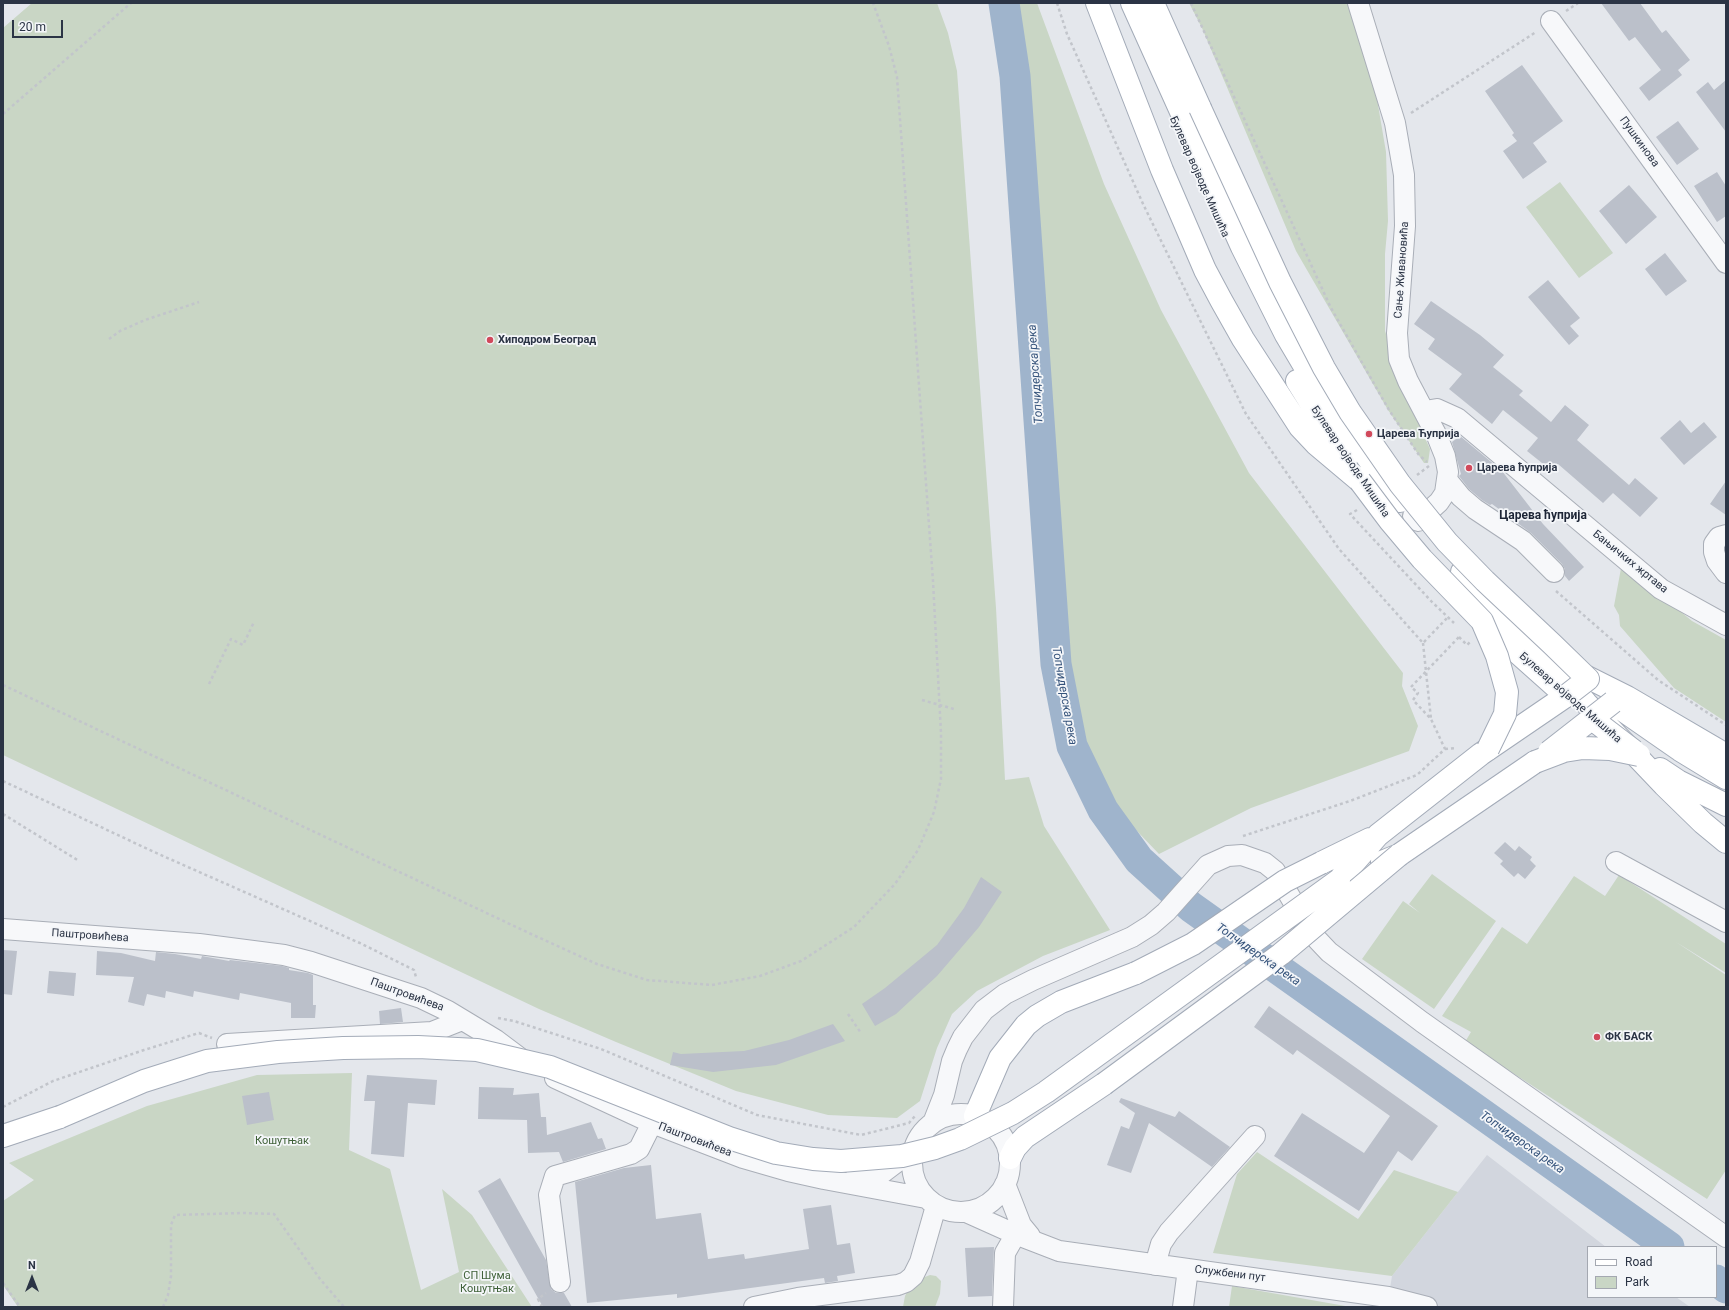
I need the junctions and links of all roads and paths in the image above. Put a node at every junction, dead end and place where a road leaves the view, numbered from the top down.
1 (130, 3) edge
2 (873, 3) edge
3 (1120, 3) edge
4 (1132, 3) edge
5 (1153, 3) edge
6 (1191, 3) edge
7 (1358, 3) edge
8 (1578, 3) edge
9 (1097, 5) edge
10 (1557, 17) junction
11 (1424, 106) dead end
12 (3, 114) edge
13 (1726, 263) edge
14 (199, 302) dead end
15 (109, 339) dead end
16 (1425, 411) junction
17 (1430, 466) dead end
18 (1360, 481) junction
19 (1448, 481) junction
20 (1400, 501) joint
21 (1418, 521) junction
22 (1726, 535) edge
23 (1726, 573) edge
24 (1552, 579) joint
25 (254, 622) dead end
26 (1726, 625) edge
27 (1477, 630) junction
28 (1424, 643) dead end
29 (1547, 656) junction
30 (1588, 679) junction
31 (3, 684) edge
32 (209, 684) dead end
33 (1566, 696) junction
34 (922, 700) dead end
35 (1613, 702) junction
36 (940, 705) junction
37 (954, 709) dead end
38 (1431, 719) junction
39 (1592, 719) junction
40 (1726, 725) edge
41 (1488, 749) junction
42 (1639, 755) junction
43 (1726, 755) edge
44 (1535, 762) junction
45 (1726, 778) edge
46 (3, 781) edge
47 (1726, 805) edge
48 (3, 814) edge
49 (1378, 835) junction
50 (1238, 838) dead end
51 (1726, 842) edge
52 (1400, 855) junction
53 (79, 861) dead end
54 (1616, 862) dead end
55 (1338, 880) junction
56 (1726, 922) edge
57 (3, 929) edge
58 (421, 998) junction
59 (848, 1014) dead end
60 (492, 1018) dead end
61 (462, 1020) junction
62 (862, 1033) dead end
63 (227, 1044) joint
64 (948, 1077) junction
65 (3, 1107) edge
66 (967, 1115) junction
67 (926, 1118) junction
68 (652, 1123) junction
69 (3, 1136) edge
70 (1255, 1136) dead end
71 (914, 1150) junction
72 (1010, 1158) junction
73 (824, 1179) junction
74 (1005, 1184) junction
75 (931, 1202) junction
76 (966, 1212) junction
77 (1018, 1230) junction
78 (1726, 1237) edge
79 (1155, 1265) junction
80 (1188, 1269) junction
81 (560, 1282) dead end
82 (3, 1283) edge
83 (1401, 1303) edge
84 (20, 1307) edge
85 (163, 1307) edge
86 (344, 1307) edge
87 (754, 1307) edge
88 (1003, 1307) edge
89 (1183, 1307) edge
90 (1427, 1307) edge

1 - 12 path
2 - 36 path
3 - 18 main road, Булевар војводе Мишића
4 - 20 main road
5 - 30 main road, bridge
6 - 17 path
7 - 16 street, Сање Живановића
8 - 10 path
9 - 18 main road
10 - 11 path
10 - 13 street, Пушкинова
14 - 15 path
16 - 19 street, Сање Живановића
16 - 26 street, Бањичких жртава
18 - 27 main road, Булевар војводе Мишића, bridge
19 - 21 street, Сање Живановића
19 - 24 street
20 - 21 street, Булевар војводе Мишића
21 - 29 main road
22 - 23 street
24 - 40 path
25 - 32 path
27 - 33 main road, Булевар војводе Мишића, bridge
27 - 38 path, bridge
27 - 41 main road, bridge
28 - 38 path
29 - 43 main road
29 - 51 main road
30 - 33 main road, bridge
30 - 35 main road
31 - 36 path
33 - 39 main road, Булевар војводе Мишића
33 - 41 main road
34 - 36 path
35 - 39 main road, bridge
35 - 45 main road
36 - 37 path
38 - 50 path
39 - 42 main road, Булевар војводе Мишића, bridge
39 - 44 main road, bridge
41 - 49 main road
42 - 44 main road, bridge
42 - 47 main road, Булевар војводе Мишића
44 - 52 main road
46 - 58 path
48 - 53 path
49 - 55 main road
49 - 66 main road, bridge
52 - 55 main road, bridge
52 - 72 main road, bridge
54 - 56 street
55 - 69 main road, bridge
57 - 58 street, Паштровићева
58 - 61 street, Паштровићева
59 - 62 path
60 - 67 path
61 - 63 street
61 - 68 street, Паштровићева
63 - 65 path
64 - 66 street
64 - 67 street
64 - 78 street
66 - 67 street
66 - 72 street
67 - 71 street
68 - 73 street, Паштровићева
68 - 81 street
70 - 79 street
71 - 73 street, Паштровићева
71 - 75 street
72 - 74 street
73 - 75 street, Паштровићева
74 - 76 street
74 - 77 street
75 - 76 street
75 - 87 street
76 - 77 street, Службени пут
77 - 79 street, Службени пут
77 - 88 street
79 - 80 street, Службени пут
80 - 83 street, Службени пут
80 - 89 street
82 - 84 path
83 - 90 street, Службени пут
85 - 86 path

